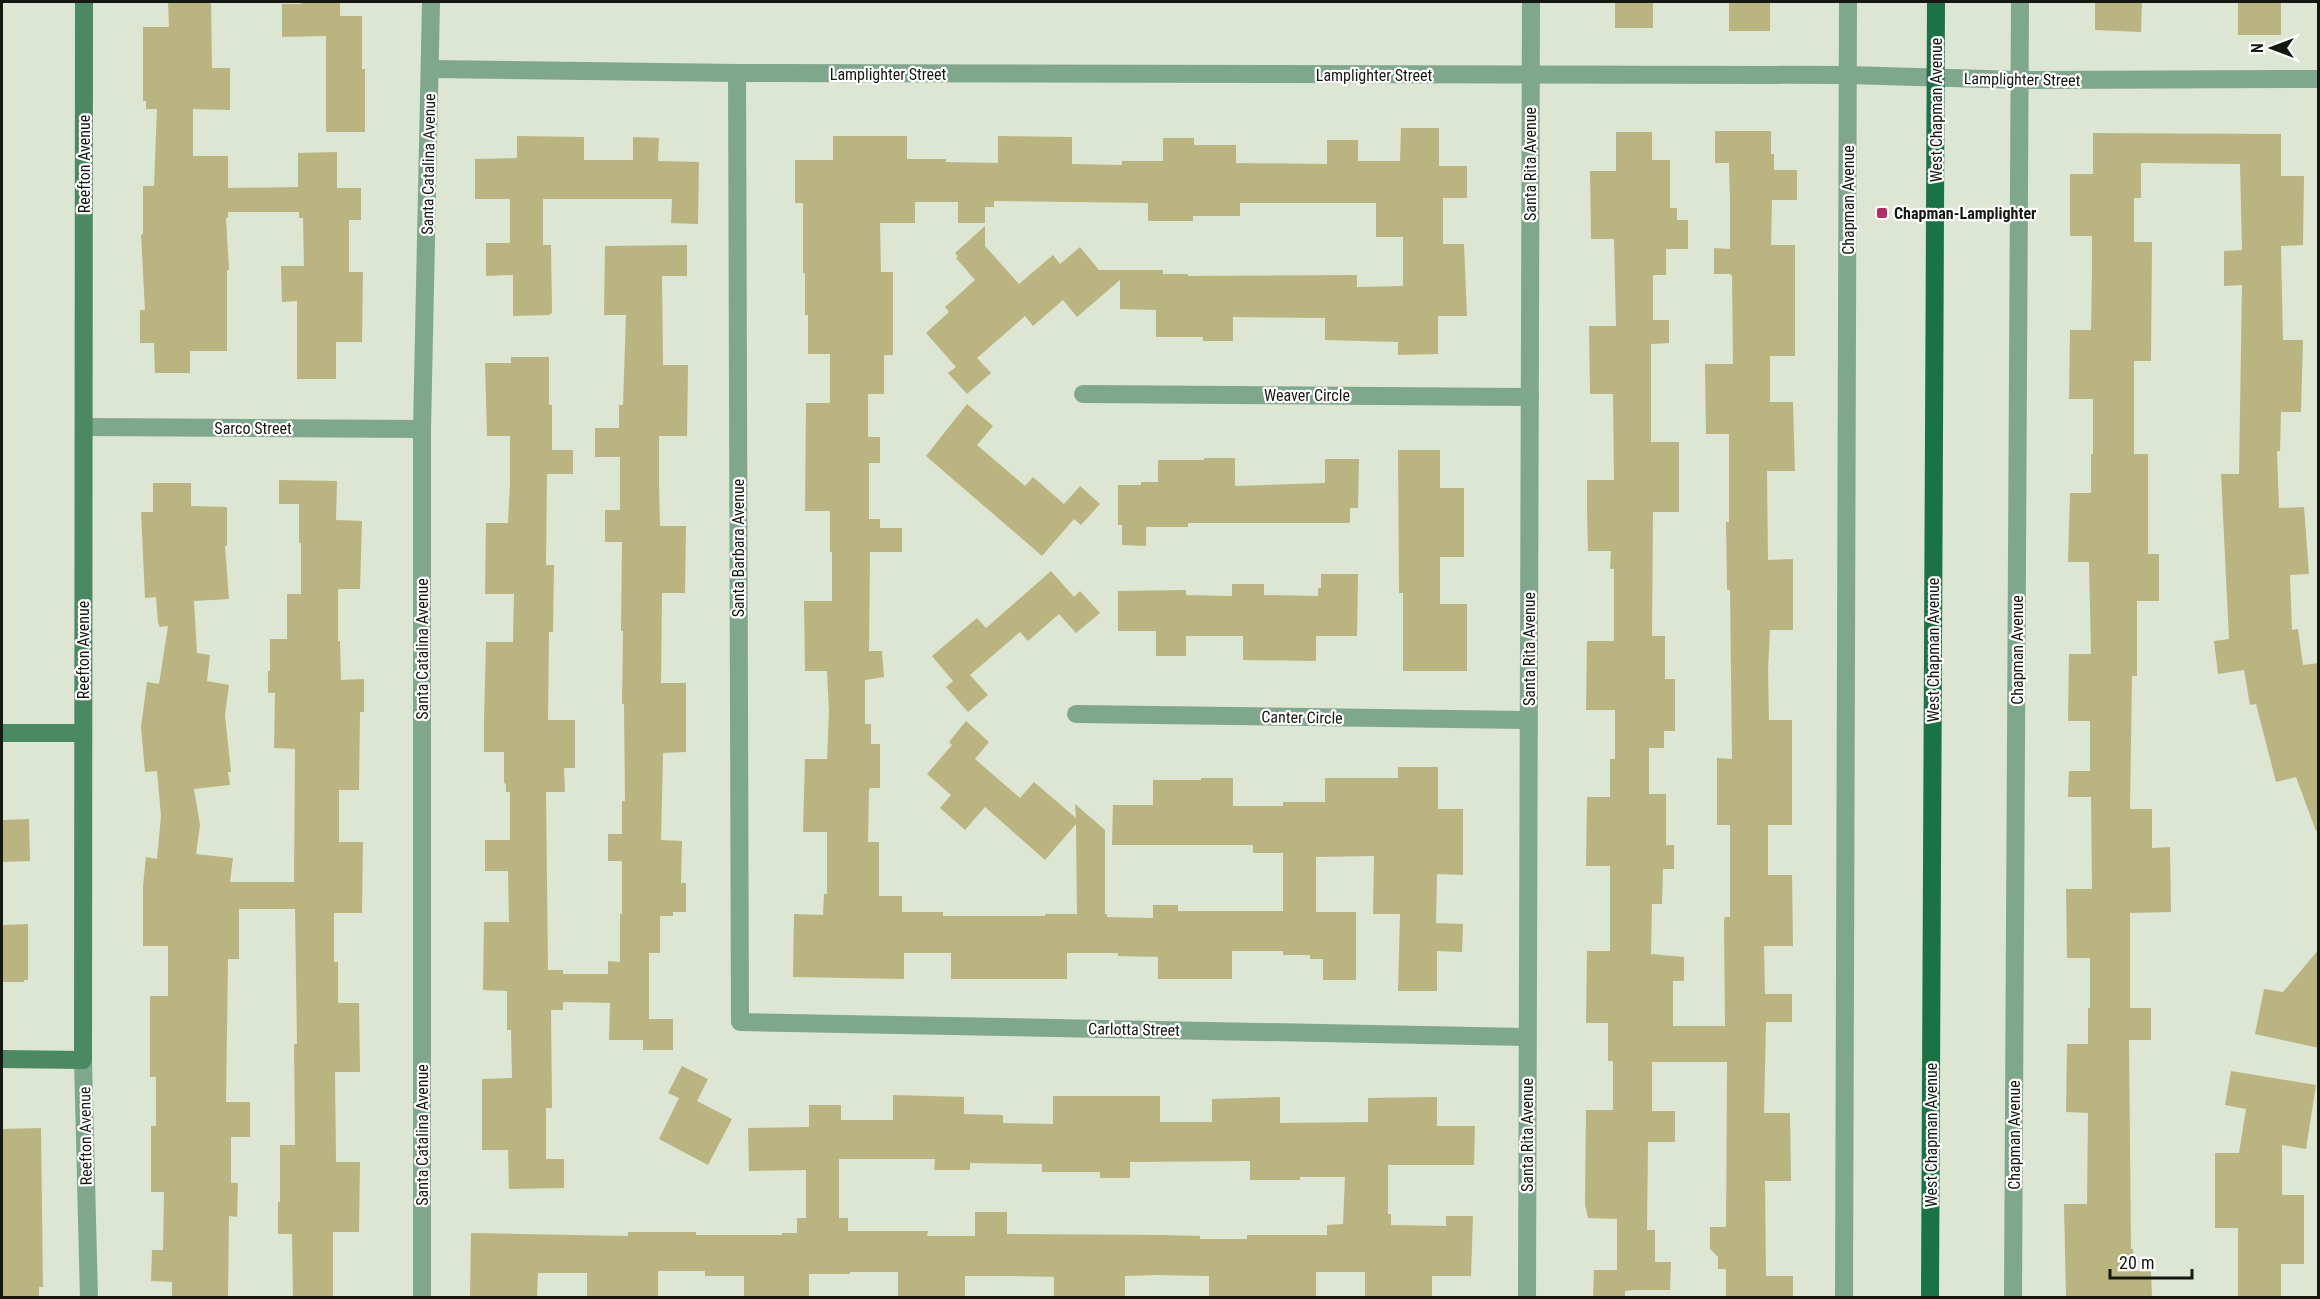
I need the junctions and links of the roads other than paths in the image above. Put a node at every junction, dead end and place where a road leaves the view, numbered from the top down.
1 (84, 2) edge
2 (430, 2) edge
3 (1531, 2) edge
4 (1848, 2) edge
5 (1936, 2) edge
6 (2020, 2) edge
7 (430, 69) junction
8 (737, 73) junction
9 (1530, 75) junction
10 (1848, 75) junction
11 (1936, 77) junction
12 (2319, 79) edge
13 (2020, 80) junction
14 (1083, 393) dead end
15 (1530, 397) junction
16 (84, 427) junction
17 (422, 429) junction
18 (1076, 714) dead end
19 (1528, 720) junction
20 (2, 733) edge
21 (82, 734) junction
22 (740, 1022) joint
23 (1527, 1037) junction
24 (2, 1059) edge
25 (83, 1060) junction
26 (89, 1298) edge
27 (422, 1298) edge
28 (1527, 1298) edge
29 (1844, 1298) edge
30 (1930, 1298) edge
31 (2013, 1298) edge

1 - 16 street, Reefton Avenue
2 - 7 street, Santa Catalina Avenue
3 - 9 street, Santa Rita Avenue
4 - 10 street, Chapman Avenue
5 - 11 main road, West Chapman Avenue
6 - 13 street, Chapman Avenue
7 - 8 street, Lamplighter Street
7 - 17 street, Santa Catalina Avenue
8 - 9 street, Lamplighter Street
8 - 22 street, Santa Barbara Avenue
9 - 10 street, Lamplighter Street
9 - 15 street, Santa Rita Avenue
10 - 11 street, Lamplighter Street
10 - 29 street, Chapman Avenue
11 - 13 street, Lamplighter Street
11 - 30 main road, West Chapman Avenue
12 - 13 street, Lamplighter Street
13 - 31 street, Chapman Avenue
14 - 15 street, Weaver Circle
15 - 19 street, Santa Rita Avenue
16 - 17 street, Sarco Street
16 - 21 street, Reefton Avenue
17 - 27 street, Santa Catalina Avenue
18 - 19 street, Canter Circle
19 - 23 street, Santa Rita Avenue
20 - 21 street
21 - 25 street, Reefton Avenue
22 - 23 street, Carlotta Street
23 - 28 street, Santa Rita Avenue
24 - 25 street
25 - 26 street, Reefton Avenue

